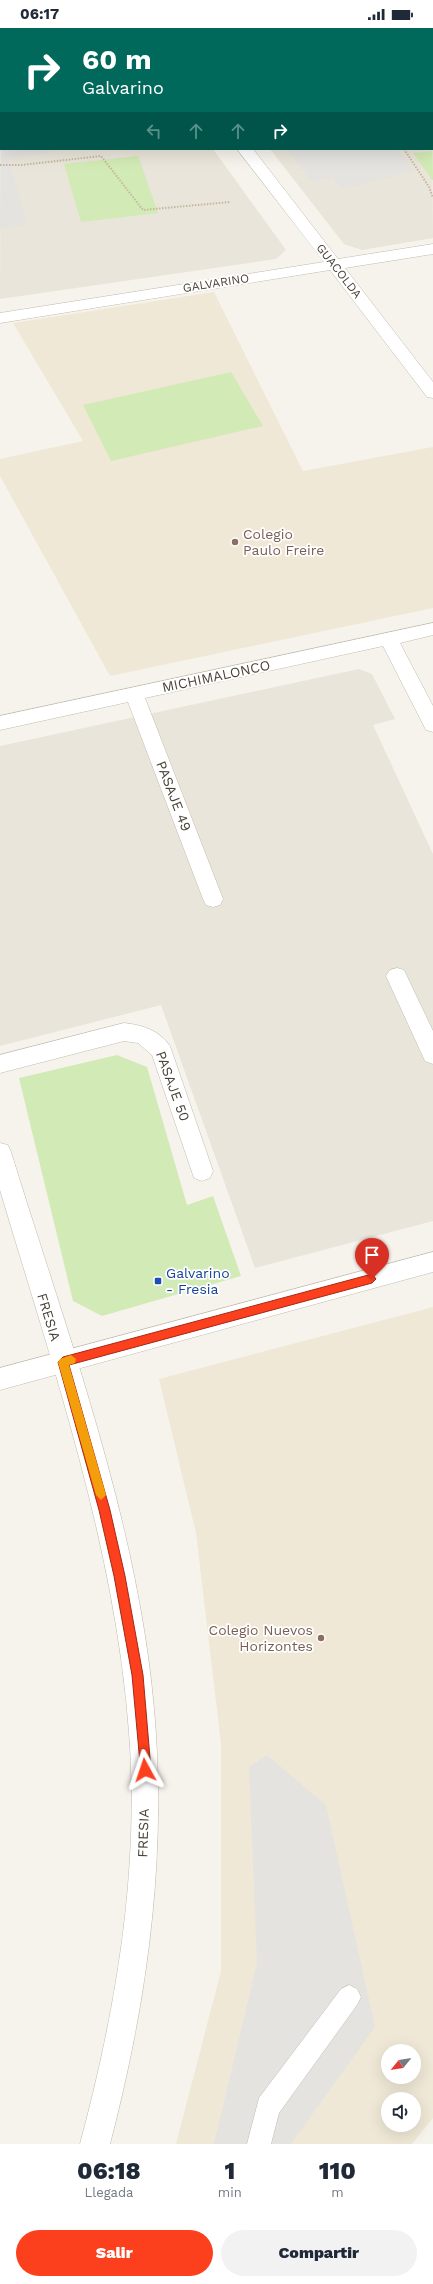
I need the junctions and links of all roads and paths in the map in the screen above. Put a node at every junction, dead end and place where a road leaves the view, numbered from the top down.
1 (246, 150) edge
2 (405, 150) edge
3 (0, 165) edge
4 (433, 198) edge
5 (230, 202) dead end
6 (433, 249) edge
7 (333, 265) junction
8 (0, 318) edge
9 (433, 393) edge
10 (433, 629) edge
11 (389, 639) junction
12 (134, 694) junction
13 (0, 723) edge
14 (433, 725) edge
15 (213, 899) dead end
16 (397, 976) dead end
17 (433, 1055) edge
18 (0, 1064) edge
19 (0, 1152) edge
20 (202, 1171) dead end
21 (433, 1262) edge
22 (63, 1362) junction
23 (0, 1379) edge
24 (349, 1997) dead end
25 (95, 2144) edge
26 (259, 2144) edge

1 - 7 street, GUACOLDA
2 - 4 path
3 - 5 path
6 - 7 street, GALVARINO
7 - 8 street, GALVARINO
7 - 9 street, GUACOLDA
10 - 11 street, MICHIMALONCO
11 - 12 street, MICHIMALONCO
11 - 14 street
12 - 13 street, MICHIMALONCO
12 - 15 street, PASAJE 49
16 - 17 street
18 - 20 street, PASAJE 50
19 - 22 street, FRESIA
21 - 22 street
22 - 23 street
22 - 25 street, FRESIA
24 - 26 lane

